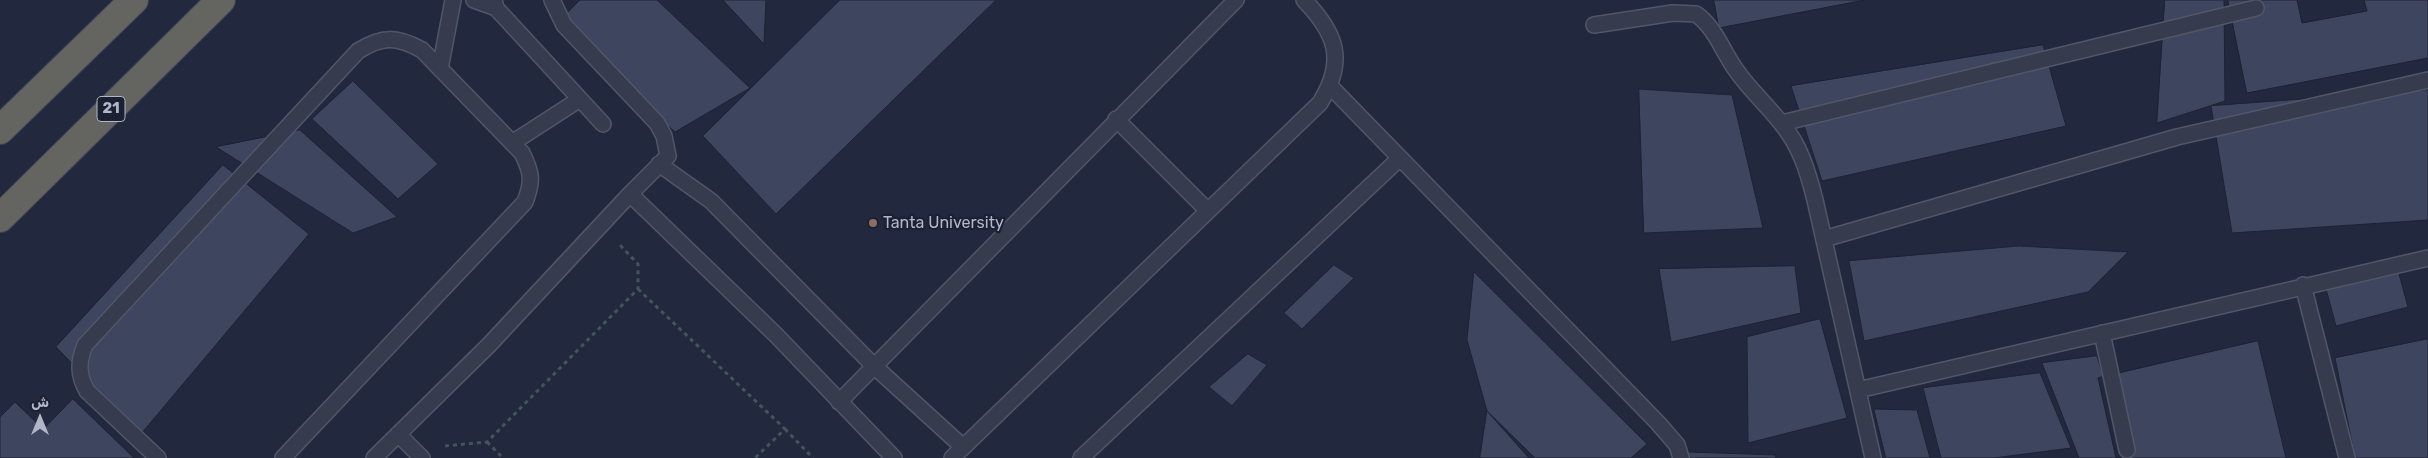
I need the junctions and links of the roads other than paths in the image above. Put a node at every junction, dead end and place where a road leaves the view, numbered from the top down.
1 (134, 0) edge
2 (453, 0) edge
3 (474, 0) edge
4 (552, 0) edge
5 (1236, 0) edge
6 (1305, 0) edge
7 (218, 1) edge
8 (495, 4) edge
9 (2256, 8) dead end
10 (1594, 25) dead end
11 (440, 69) junction
12 (2428, 80) edge
13 (1330, 86) junction
14 (580, 99) junction
15 (1116, 120) junction
16 (603, 124) dead end
17 (1782, 124) junction
18 (0, 130) edge
19 (512, 143) junction
20 (1400, 158) junction
21 (659, 164) junction
22 (630, 194) junction
23 (1208, 211) junction
24 (0, 218) edge
25 (1824, 238) junction
26 (2428, 258) edge
27 (2303, 285) junction
28 (2102, 333) junction
29 (874, 366) junction
30 (1858, 390) junction
31 (839, 402) junction
32 (398, 434) junction
33 (963, 447) junction
34 (2127, 450) dead end
35 (158, 458) edge
36 (283, 458) edge
37 (374, 458) edge
38 (422, 458) edge
39 (894, 458) edge
40 (952, 458) edge
41 (1081, 458) edge
42 (1681, 458) edge
43 (1873, 458) edge
44 (2347, 458) edge

1 - 18 highway
2 - 11 lane
3 - 8 lane
4 - 21 lane
5 - 15 lane
6 - 13 lane
7 - 24 highway, 21
8 - 14 lane
9 - 17 lane
10 - 17 lane
11 - 19 lane
11 - 35 lane
12 - 25 lane
13 - 20 lane
13 - 23 lane
14 - 16 lane
14 - 19 lane
15 - 23 lane
15 - 29 lane
17 - 25 lane
19 - 36 lane
20 - 41 lane
20 - 42 lane
21 - 22 lane
21 - 29 lane
22 - 31 lane
22 - 32 lane
23 - 33 lane
25 - 30 lane
26 - 27 lane
27 - 28 lane
27 - 44 lane
28 - 30 lane
28 - 34 lane
29 - 31 lane
29 - 33 lane
30 - 43 lane
31 - 39 lane
32 - 37 lane
32 - 38 lane
33 - 40 lane

